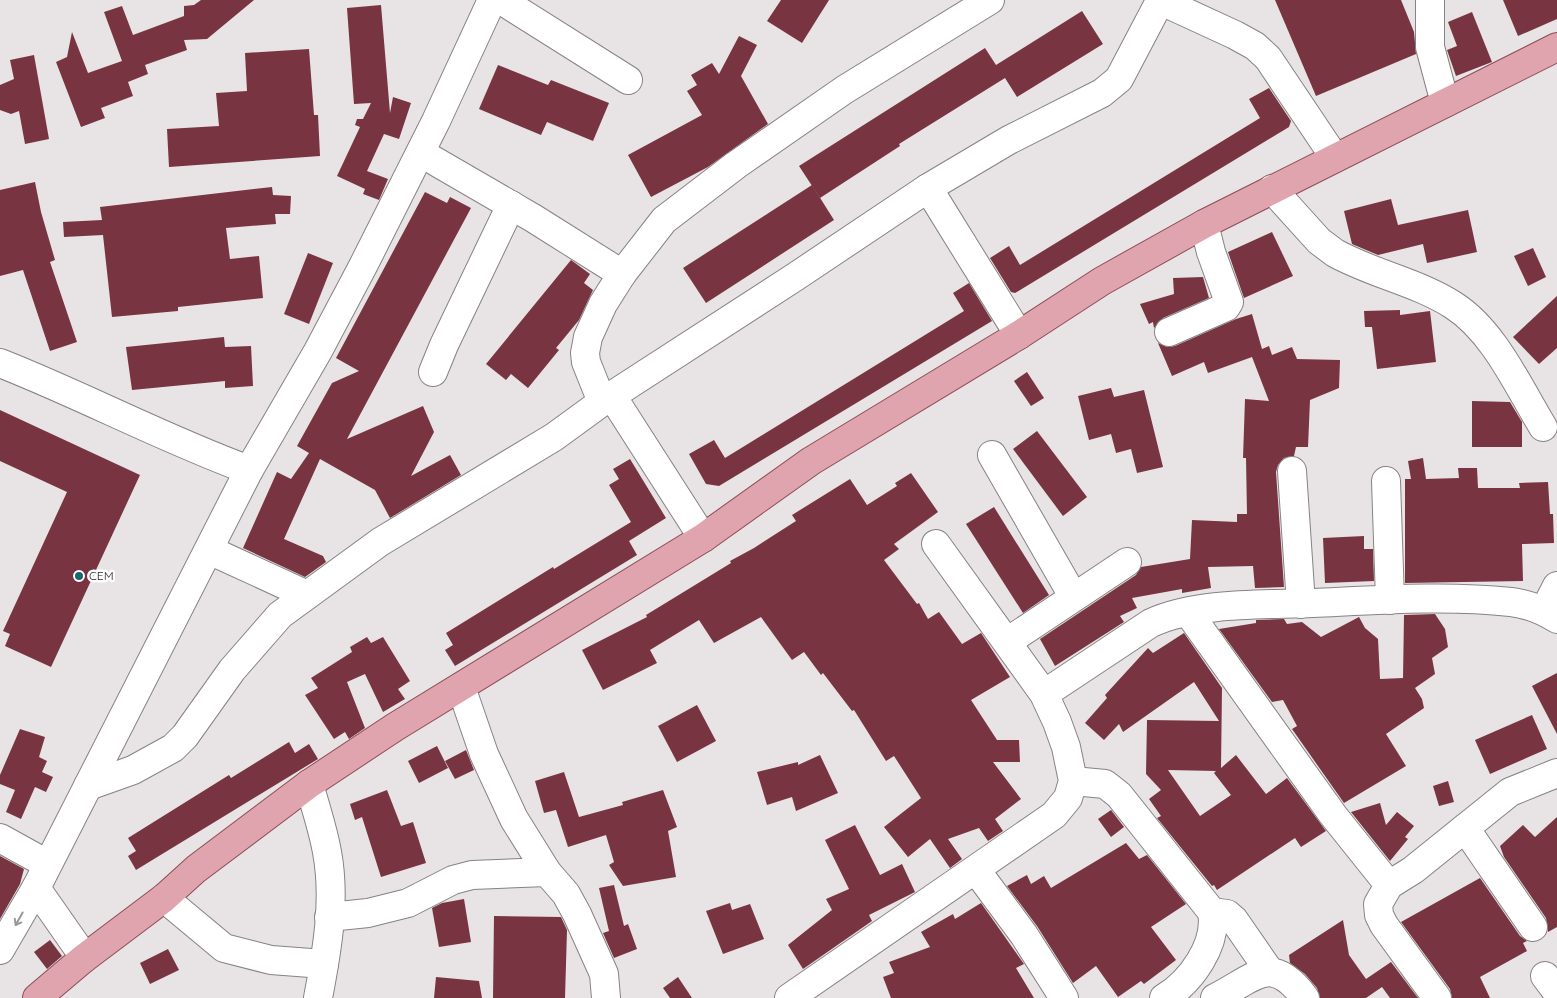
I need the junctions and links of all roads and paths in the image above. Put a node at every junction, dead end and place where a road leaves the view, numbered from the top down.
1 (990, 0) edge
2 (1160, 0) edge
3 (1430, 0) edge
4 (490, 2) edge
5 (1557, 47) edge
6 (628, 80) dead end
7 (1445, 103) junction
8 (420, 152) junction
9 (1335, 158) junction
10 (928, 188) junction
11 (1272, 189) junction
12 (510, 205) junction
13 (1204, 224) junction
14 (622, 274) junction
15 (1169, 332) dead end
16 (1019, 335) junction
17 (0, 363) edge
18 (433, 372) dead end
19 (607, 399) junction
20 (1543, 426) dead end
21 (992, 455) dead end
22 (249, 470) junction
23 (1292, 471) dead end
24 (1386, 481) dead end
25 (703, 538) junction
26 (936, 544) dead end
27 (209, 550) junction
28 (1127, 562) dead end
29 (1557, 586) edge
30 (307, 595) junction
31 (1073, 596) junction
32 (1390, 600) junction
33 (1301, 604) junction
34 (1188, 612) junction
35 (1550, 615) edge
36 (1007, 642) junction
37 (462, 687) junction
38 (1044, 694) junction
39 (1557, 773) edge
40 (1073, 781) junction
41 (309, 784) junction
42 (88, 786) junction
43 (1465, 828) junction
44 (0, 838) edge
45 (976, 870) junction
46 (546, 872) junction
47 (41, 876) junction
48 (1389, 885) junction
49 (164, 898) junction
50 (1212, 912) junction
51 (330, 917) junction
52 (1534, 926) dead end
53 (0, 950) edge
54 (82, 959) junction
55 (324, 964) junction
56 (1270, 972) junction
57 (1172, 996) edge
58 (37, 998) edge
59 (318, 998) edge
60 (606, 998) edge
61 (789, 998) edge
62 (1064, 998) edge
63 (1215, 998) edge
64 (1305, 998) edge
65 (1437, 998) edge

1 - 14 street
2 - 9 street
2 - 10 street
3 - 7 street
4 - 6 street
4 - 8 street
5 - 7 main road
7 - 9 main road
8 - 12 street
8 - 22 street
9 - 11 main road
10 - 16 street
10 - 19 street
11 - 13 main road
11 - 20 street
12 - 14 street
12 - 18 street
13 - 15 street
13 - 16 main road
14 - 19 street
16 - 25 main road
17 - 22 street
19 - 25 street
19 - 30 street
21 - 31 street
22 - 27 street
23 - 33 street
24 - 32 street
25 - 37 main road
26 - 36 street
27 - 30 street
27 - 42 street
28 - 31 street
29 - 35 street
30 - 42 street
31 - 36 street
32 - 33 street
32 - 35 street
33 - 34 street
34 - 38 street
34 - 48 street
36 - 38 street
37 - 41 main road
37 - 46 street
38 - 40 street
39 - 43 street
40 - 45 street
40 - 50 street
41 - 49 main road
41 - 51 street
42 - 47 street
43 - 48 street
43 - 52 street
44 - 47 street
45 - 61 street
45 - 62 street
46 - 51 street
46 - 60 street
47 -> 53 street
47 - 54 street
48 - 65 street
49 - 54 main road
49 - 55 street
50 - 56 street
50 - 57 street
51 - 55 street
54 - 58 main road
55 - 59 street
56 - 63 street
56 - 64 street

